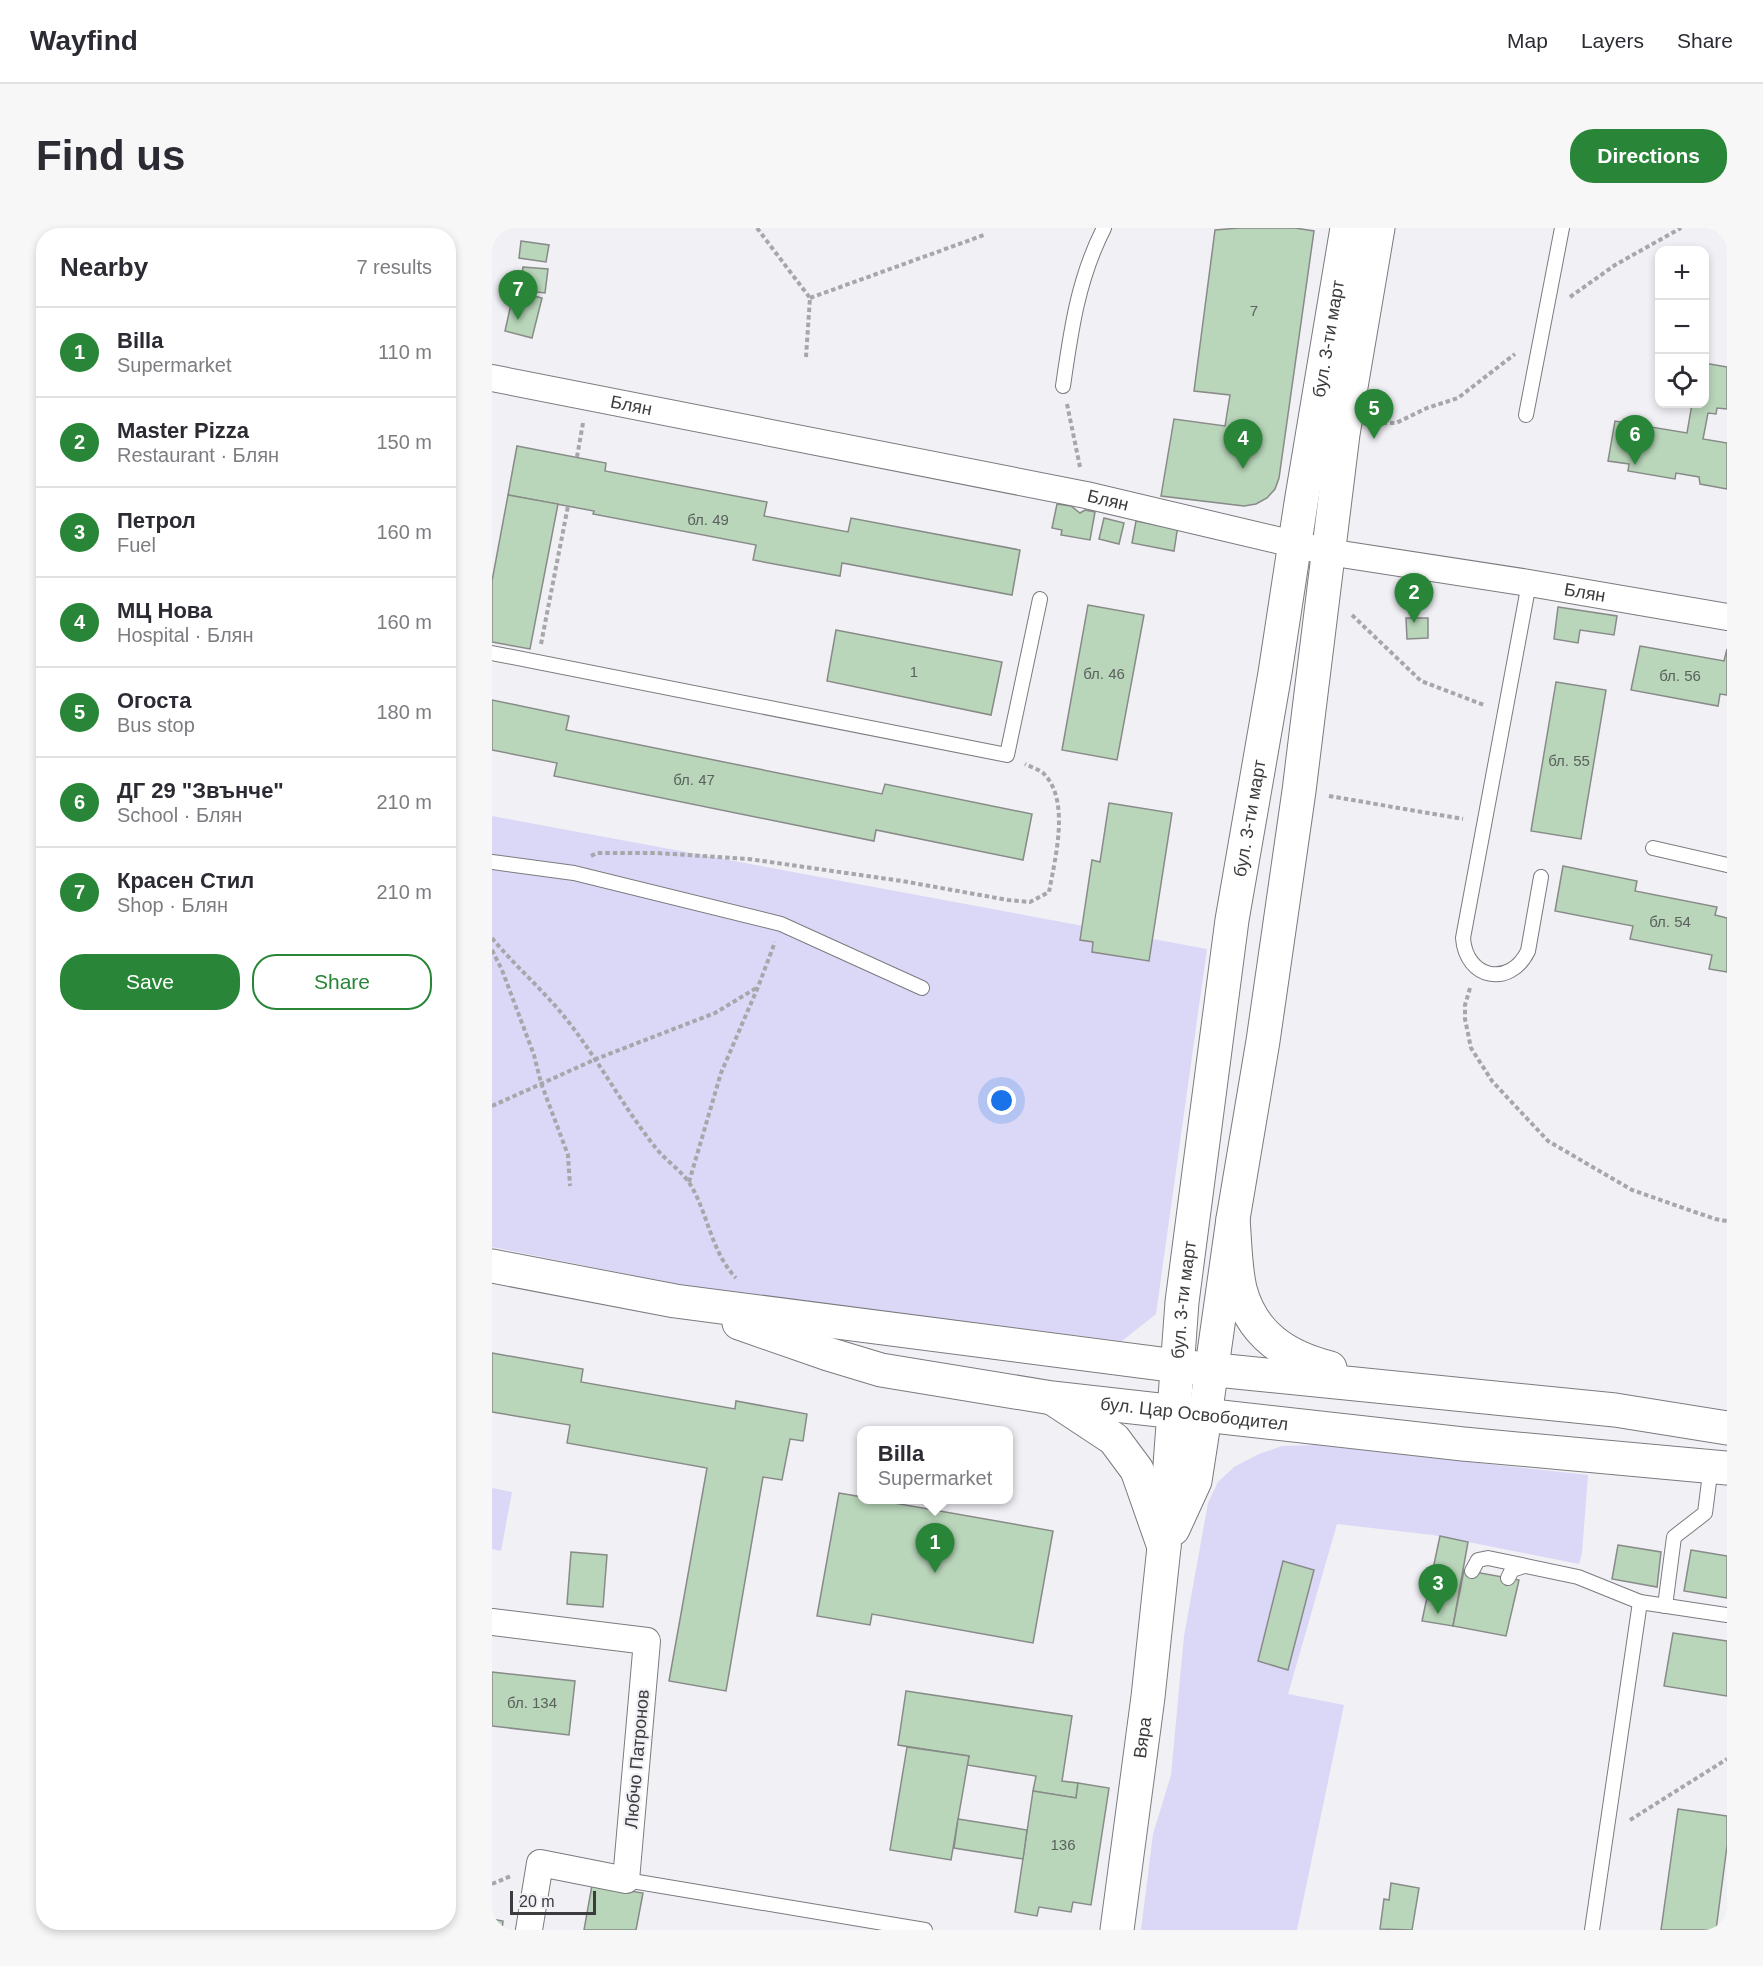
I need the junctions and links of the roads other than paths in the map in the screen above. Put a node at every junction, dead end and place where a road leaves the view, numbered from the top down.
1 (1104, 228) edge
2 (1347, 228) edge
3 (1378, 228) edge
4 (1562, 228) edge
5 (492, 378) edge
6 (1063, 386) road end
7 (1526, 415) dead end
8 (1294, 543) junction
9 (1328, 552) junction
10 (1529, 583) junction
11 (1040, 599) dead end
12 (1727, 617) edge
13 (492, 653) edge
14 (1653, 848) dead end
15 (492, 862) edge
16 (1727, 865) edge
17 (1541, 877) dead end
18 (922, 988) dead end
19 (1233, 1219) junction
20 (492, 1266) edge
21 (675, 1301) junction
22 (1177, 1366) junction
23 (1211, 1368) junction
24 (1416, 1388) junction
25 (1052, 1398) junction
26 (1190, 1414) junction
27 (1727, 1428) edge
28 (1719, 1467) edge
29 (1164, 1547) junction
30 (1524, 1566) junction
31 (1472, 1571) dead end
32 (1508, 1578) dead end
33 (1640, 1602) junction
34 (1665, 1606) junction
35 (1727, 1615) edge
36 (492, 1622) edge
37 (626, 1880) junction
38 (528, 1930) edge
39 (925, 1930) edge
40 (1117, 1930) edge
41 (1592, 1930) edge

1 - 6 lane
2 - 8 street, бул. 3-ти март
3 - 9 street, бул. 3-ти март
4 - 7 lane
5 - 8 street, Блян
8 - 9 street, Блян
8 - 22 street, бул. 3-ти март
9 - 10 street, Блян
9 - 19 street, бул. 3-ти март
10 - 12 street, Блян
10 - 17 lane
11 - 13 lane
14 - 16 lane
15 - 18 lane
19 - 23 street, бул. 3-ти март
19 - 24 street
20 - 21 street, бул. Цар Освободител
21 - 22 street, бул. Цар Освободител
21 - 25 street, бул. Цар Освободител
22 - 23 street, бул. Цар Освободител
22 - 26 street, бул. 3-ти март
23 - 24 street, бул. Цар Освободител
23 - 26 street, Вяра
24 - 27 street, бул. Цар Освободител
25 - 26 street, бул. Цар Освободител
25 - 29 street
26 - 28 street, бул. Цар Освободител
26 - 29 street, Вяра
28 - 34 lane
29 - 40 street, Вяра
30 - 31 lane
30 - 32 lane
30 - 33 lane
33 - 34 lane
33 - 41 lane
34 - 35 lane
36 - 37 street, Любчо Патронов
37 - 38 street
37 - 39 lane

